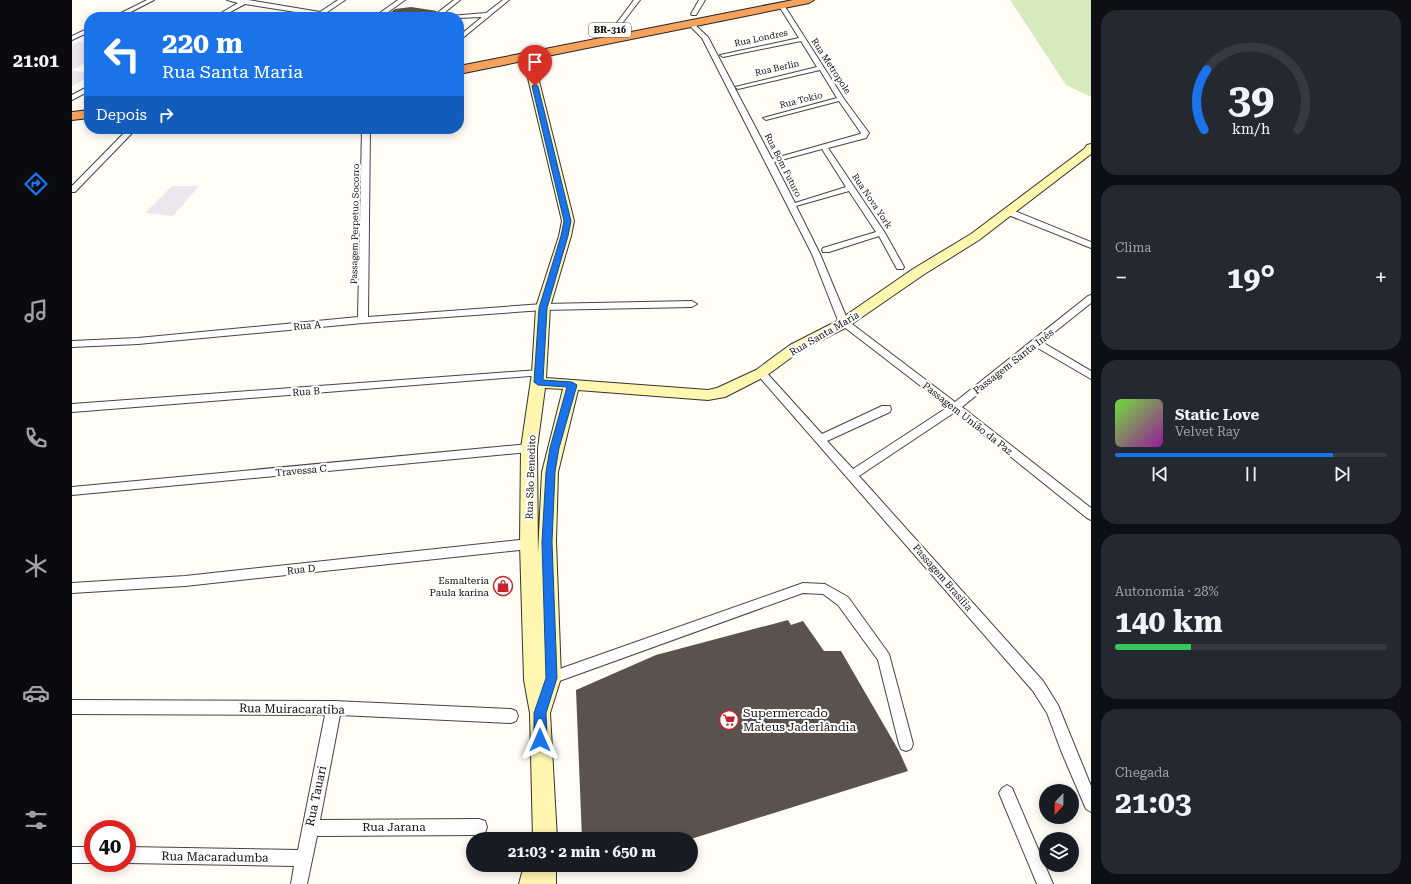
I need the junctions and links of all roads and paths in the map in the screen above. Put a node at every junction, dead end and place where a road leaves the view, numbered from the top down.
1 (151, 0) edge
2 (230, 0) edge
3 (342, 0) edge
4 (402, 0) edge
5 (457, 0) edge
6 (506, 0) edge
7 (637, 0) edge
8 (702, 0) edge
9 (762, 0) edge
10 (792, 0) edge
11 (809, 0) edge
12 (246, 1) edge
13 (782, 6) junction
14 (126, 12) edge
15 (226, 12) edge
16 (302, 12) edge
17 (322, 12) edge
18 (384, 12) edge
19 (441, 12) edge
20 (487, 15) junction
21 (464, 16) edge
22 (729, 16) junction
23 (693, 19) junction
24 (615, 29) junction
25 (84, 32) edge
26 (464, 35) edge
27 (72, 38) edge
28 (802, 39) junction
29 (723, 55) dead end
30 (528, 57) junction
31 (464, 59) edge
32 (821, 68) junction
33 (464, 69) edge
34 (738, 87) dead end
35 (84, 91) edge
36 (72, 98) edge
37 (841, 99) junction
38 (84, 104) edge
39 (72, 105) edge
40 (84, 115) edge
41 (72, 116) edge
42 (766, 118) dead end
43 (127, 134) edge
44 (366, 134) edge
45 (824, 147) junction
46 (1090, 150) edge
47 (775, 160) dead end
48 (850, 188) junction
49 (72, 190) edge
50 (798, 204) dead end
51 (1009, 212) junction
52 (882, 233) junction
53 (1091, 245) edge
54 (826, 250) dead end
55 (900, 267) dead end
56 (1091, 298) edge
57 (692, 304) dead end
58 (543, 308) junction
59 (363, 320) junction
60 (844, 322) junction
61 (1036, 343) junction
62 (72, 344) edge
63 (761, 373) junction
64 (1091, 376) edge
65 (539, 377) junction
66 (572, 385) junction
67 (955, 406) junction
68 (72, 408) edge
69 (886, 409) dead end
70 (821, 439) junction
71 (529, 448) junction
72 (853, 475) junction
73 (72, 491) edge
74 (1091, 515) edge
75 (529, 544) junction
76 (72, 588) edge
77 (551, 678) junction
78 (72, 707) edge
79 (334, 708) junction
80 (540, 713) junction
81 (511, 716) dead end
82 (906, 744) dead end
83 (1007, 793) dead end
84 (1091, 804) edge
85 (479, 827) dead end
86 (310, 828) junction
87 (544, 832) edge
88 (72, 854) edge
89 (84, 855) edge
90 (136, 855) edge
91 (304, 858) junction
92 (534, 872) edge
93 (544, 872) edge
94 (299, 884) edge
95 (531, 884) edge
96 (544, 884) edge
97 (1045, 884) edge

1 - 14 street
2 - 12 street
3 - 17 street
4 - 18 street
5 - 19 street
6 - 20 street
7 - 24 street
8 - 23 street
9 - 23 highway, BR-316
10 - 22 highway
11 - 13 highway, BR-316
12 - 15 street
12 - 16 street
13 - 22 highway, BR-316
13 - 28 street, Rua Metropole
20 - 21 street
20 - 26 street
22 - 23 highway, BR-316
23 - 24 highway, BR-316
23 - 30 highway, BR-316
23 - 60 street, Rua Bom Futuro
24 - 31 highway, BR-316
25 - 27 street
28 - 29 street, Rua Londres
28 - 32 street, Rua Metropole
30 - 33 highway, BR-316
30 - 58 street, Rua São Benedito
32 - 34 street, Rua Berlin
32 - 37 street, Rua Metropole
35 - 36 street
37 - 42 street, Rua Tokio
37 - 45 street, Rua Metropole
38 - 39 highway
40 - 41 highway
43 - 49 street
44 - 59 street, Passagem Perpetuo Socorro
45 - 47 street
45 - 48 street, Rua Nova York
46 - 51 street, Rua Santa Maria
48 - 50 street
48 - 52 street, Rua Nova York
51 - 53 street
51 - 60 street, Rua Santa Maria
52 - 54 street
52 - 55 street, Rua Nova York
56 - 61 street, Passagem Santa Inês
57 - 58 street, Rua A
58 - 59 street, Rua A
58 - 65 street, Rua São Benedito
59 - 62 street, Rua A
60 - 63 street, Rua Santa Maria
60 - 67 street, Passagem União da Paz
61 - 64 street
61 - 67 street, Passagem Santa Inês
63 - 66 street, Rua Santa Maria
63 - 70 street, Passagem Brasília
65 - 66 street, Rua Santa Maria
65 - 68 street, Rua B
65 - 71 street, Rua São Benedito
66 - 77 street, Rua São Benedito
67 - 72 street, Passagem Santa Inês
67 - 74 street, Passagem União da Paz
69 - 70 street
70 - 72 street, Passagem Brasília
71 - 73 street, Travessa C
71 - 75 street, Rua São Benedito
72 - 84 street, Passagem Brasília
75 - 76 street, Rua D
75 - 80 street, Rua São Benedito
77 - 80 street, Rua São Benedito
77 - 82 street
78 - 79 street, Rua Muiracaratiba
79 - 81 street, Rua Muiracaratiba
79 - 86 street, Rua Tauari
80 - 87 street, Rua São Benedito
83 - 97 street
85 - 86 street, Rua Jarana
86 - 91 street, Rua Tauari
88 - 89 street
90 - 91 street, Rua Macaradumba
91 - 94 street, Rua Tauari
92 - 95 street
93 - 96 street

